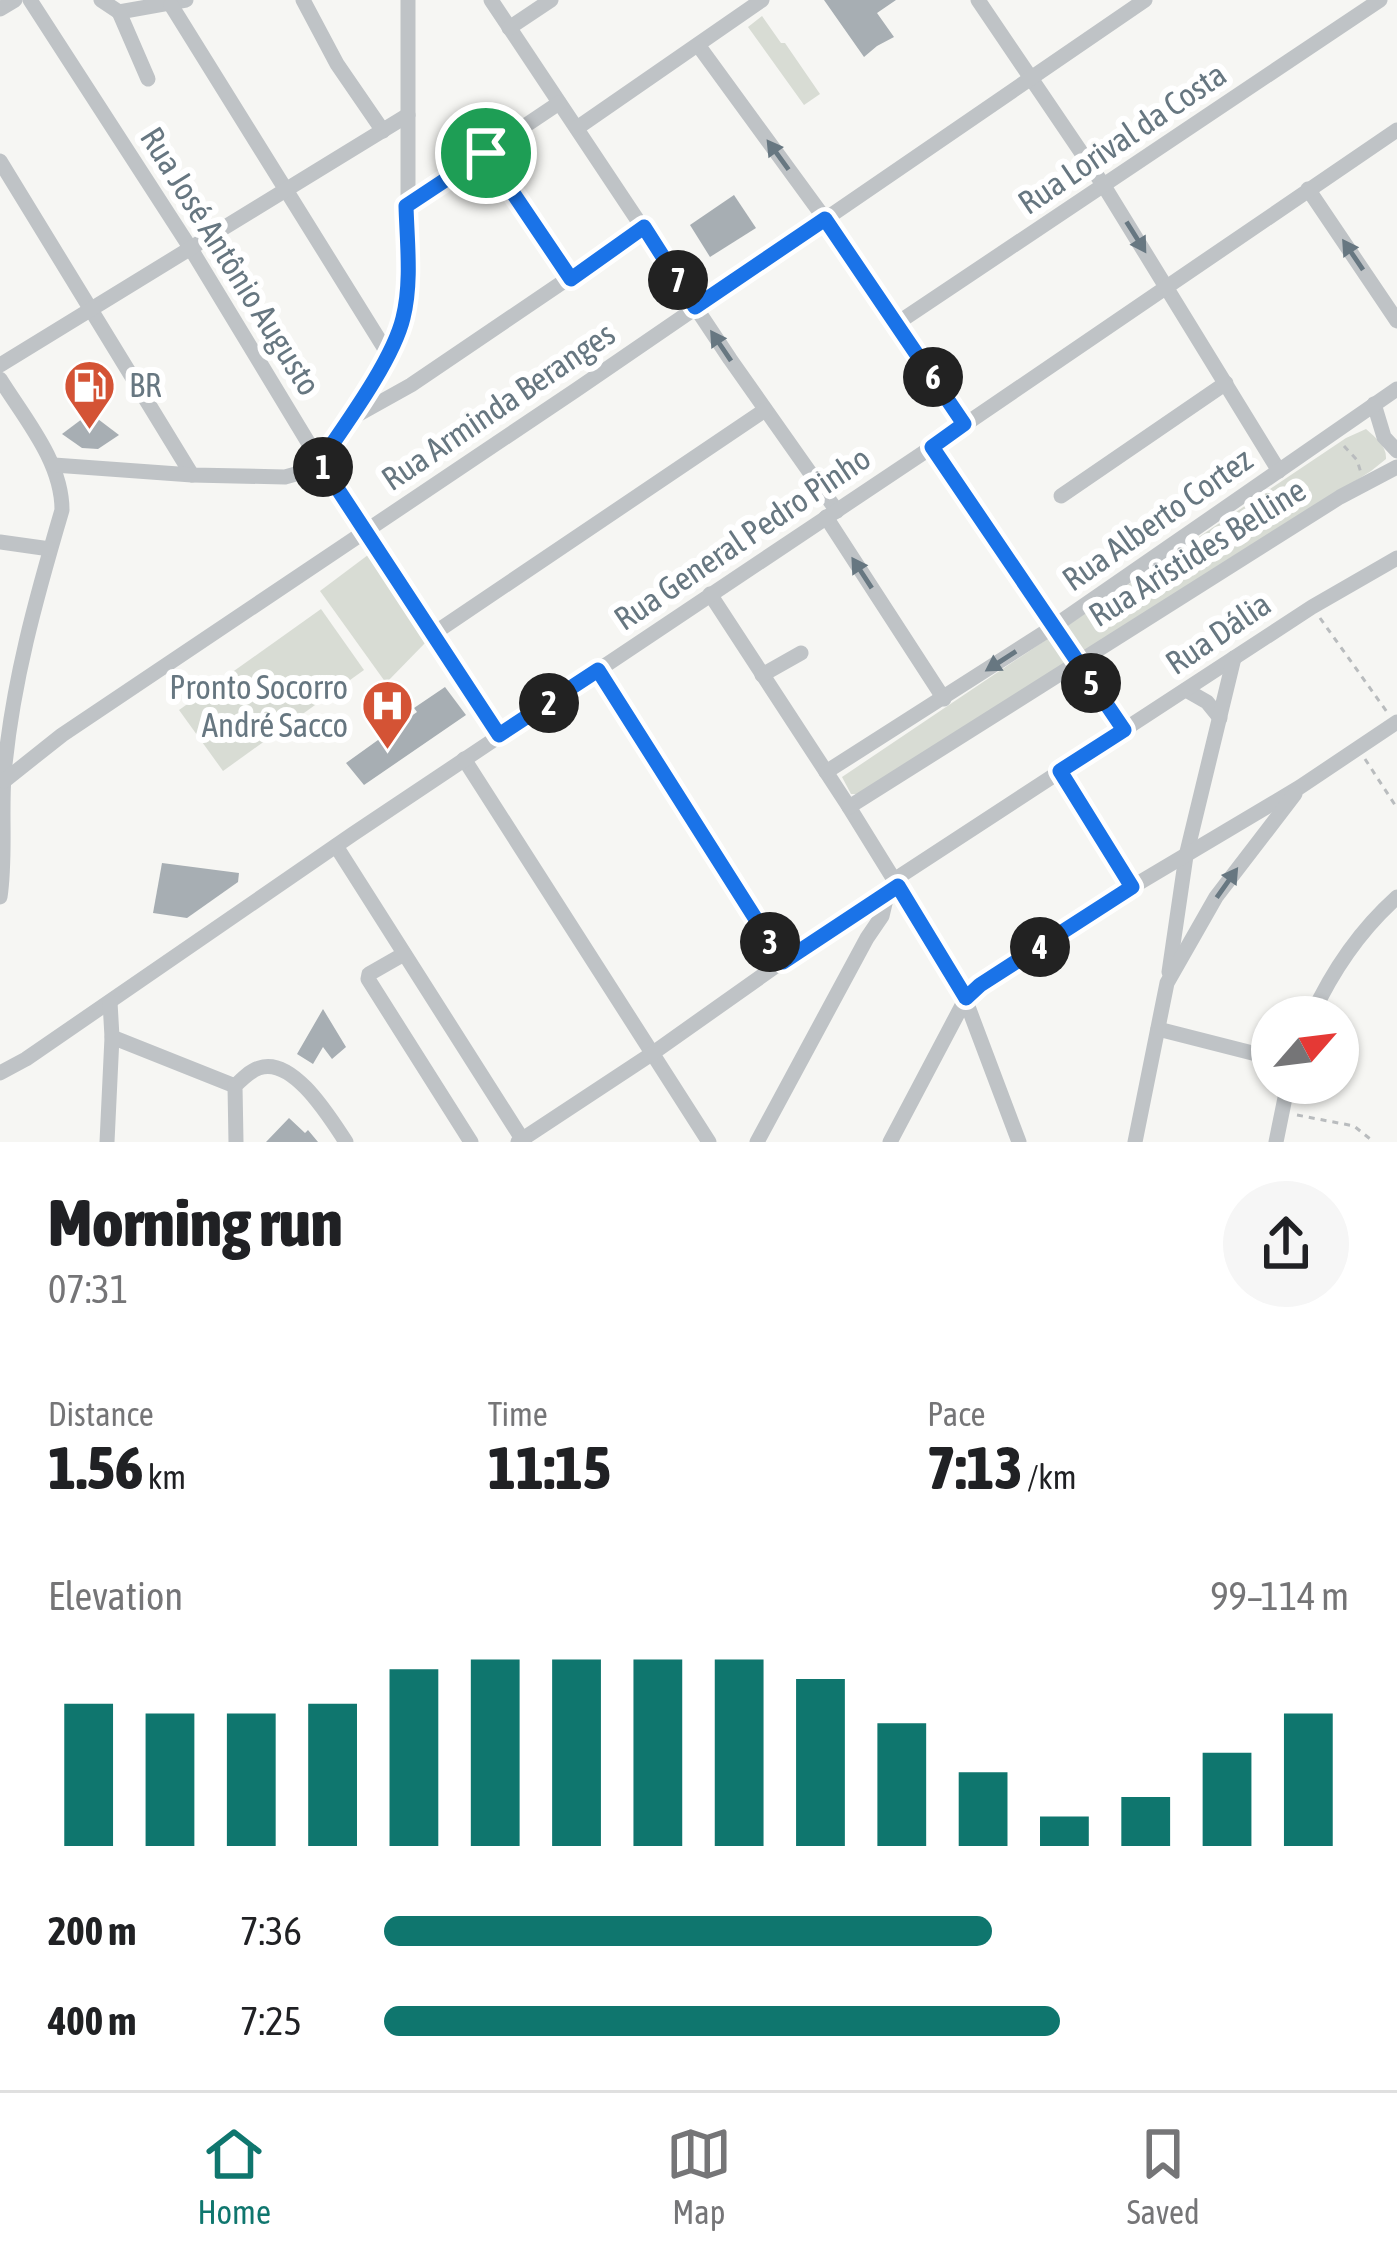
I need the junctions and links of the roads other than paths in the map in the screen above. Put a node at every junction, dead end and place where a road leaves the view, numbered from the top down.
1 (15, 0) edge
2 (31, 0) edge
3 (101, 0) edge
4 (303, 0) edge
5 (408, 0) edge
6 (491, 0) edge
7 (550, 0) edge
8 (978, 0) edge
9 (1145, 0) edge
10 (1380, 0) edge
11 (178, 2) edge
12 (751, 3) edge
13 (0, 9) edge
14 (119, 12) junction
15 (509, 28) junction
16 (698, 45) junction
17 (148, 80) dead end
18 (1031, 80) junction
19 (559, 103) junction
20 (408, 115) junction
21 (577, 128) junction
22 (1397, 130) edge
23 (383, 131) junction
24 (486, 153) junction
25 (0, 161) edge
26 (1104, 186) junction
27 (1308, 189) junction
28 (286, 190) junction
29 (406, 206) junction
30 (825, 219) junction
31 (644, 227) junction
32 (191, 249) junction
33 (571, 279) junction
34 (1168, 286) junction
35 (695, 307) junction
36 (92, 310) junction
37 (1397, 321) edge
38 (896, 324) junction
39 (388, 354) junction
40 (0, 365) edge
41 (0, 380) edge
42 (1226, 383) junction
43 (1397, 388) edge
44 (1374, 404) junction
45 (7, 408) edge
46 (765, 410) junction
47 (348, 420) junction
48 (964, 424) junction
49 (932, 447) junction
50 (1397, 452) edge
51 (320, 462) junction
52 (53, 466) junction
53 (1397, 466) edge
54 (1279, 471) junction
55 (192, 476) junction
56 (1061, 496) dead end
57 (831, 514) junction
58 (365, 533) junction
59 (0, 542) edge
60 (50, 549) junction
61 (1397, 558) edge
62 (710, 594) junction
63 (1053, 627) junction
64 (433, 634) junction
65 (801, 653) dead end
66 (1234, 658) junction
67 (1077, 664) junction
68 (598, 670) junction
69 (762, 675) junction
70 (1186, 690) junction
71 (944, 699) junction
72 (1220, 718) junction
73 (1396, 722) edge
74 (1124, 730) junction
75 (499, 735) junction
76 (464, 759) junction
77 (826, 772) junction
78 (2, 780) edge
79 (1300, 787) junction
80 (849, 807) junction
81 (1196, 812) junction
82 (1223, 835) junction
83 (336, 846) junction
84 (1186, 856) junction
85 (893, 887) junction
86 (0, 897) edge
87 (1397, 897) edge
88 (871, 906) junction
89 (867, 938) junction
90 (404, 954) junction
91 (783, 962) junction
92 (1167, 983) junction
93 (1322, 996) edge
94 (966, 998) junction
95 (110, 1002) junction
96 (1158, 1029) junction
97 (112, 1037) junction
98 (653, 1053) junction
99 (1251, 1053) edge
100 (0, 1073) edge
101 (235, 1086) junction
102 (1284, 1104) edge
103 (521, 1141) edge
104 (107, 1142) edge
105 (236, 1142) edge
106 (346, 1142) edge
107 (471, 1142) edge
108 (709, 1142) edge
109 (757, 1142) edge
110 (890, 1142) edge
111 (1019, 1142) edge
112 (1136, 1142) edge
113 (1276, 1142) edge

1 - 13 street
2 - 32 street, Rua José Antônio Augusto
3 - 14 street
4 - 23 street
5 - 20 street
6 - 15 street
7 - 15 street
8 - 18 street
9 - 18 street, Rua Arminda Beranges
10 - 26 street, Rua Lorival da Costa
11 - 14 street
11 - 28 street
12 - 16 street
14 - 17 street
15 - 19 street
16 - 21 street
30 -> 16 street
18 - 26 street
18 - 30 street, Rua Arminda Beranges
19 - 21 street
19 - 24 street
20 - 23 street
20 - 29 street
21 - 31 street
22 - 27 street, Rua General Pedro Pinho
23 - 28 street
24 - 29 street
24 - 33 street
25 - 36 street
26 -> 34 street
26 - 38 street, Rua Lorival da Costa
27 - 34 street, Rua General Pedro Pinho
37 -> 27 street
28 - 32 street
28 - 39 street
29 - 39 street
30 - 35 street, Rua Arminda Beranges
30 - 38 street
31 - 33 street
31 - 35 street
32 - 36 street
32 - 51 street, Rua José Antônio Augusto
33 - 47 street
34 - 42 street
34 - 48 street, Rua General Pedro Pinho
46 -> 35 street
35 - 58 street, Rua Arminda Beranges
36 - 40 street
36 - 55 street
38 - 48 street
39 - 47 street
41 - 45 street
42 - 54 street
42 - 56 street
43 - 44 street, Rua Alberto Cortez
44 - 50 street
44 - 54 street, Rua Alberto Cortez
45 - 52 street
46 - 57 street
46 - 64 street
47 - 51 street
48 - 49 street, Rua General Pedro Pinho
49 - 57 street, Rua General Pedro Pinho
49 - 63 street
51 - 55 street
51 - 58 street, Rua José Antônio Augusto
52 - 55 street
52 - 60 street
53 - 67 street, Rua Aristides Belline
54 - 63 street, Rua Alberto Cortez
57 - 62 street, Rua General Pedro Pinho
71 -> 57 street
58 - 64 street, Rua José Antônio Augusto
58 - 78 street, Rua Arminda Beranges
59 - 60 street
60 - 78 street
61 - 66 street, Rua Dália
62 - 68 street, Rua General Pedro Pinho
62 - 69 street
63 - 67 street
63 -> 71 street, Rua Alberto Cortez
64 - 75 street, Rua José Antônio Augusto
65 - 69 street
66 - 70 street, Rua Dália
66 - 72 street
67 - 74 street
67 - 80 street, Rua Aristides Belline
68 - 75 street, Rua General Pedro Pinho
68 - 91 street
69 - 77 street
70 - 72 street
70 - 74 street, Rua Dália
71 - 77 street, Rua Alberto Cortez
72 - 81 street
73 - 79 street
74 - 85 street, Rua Dália
75 - 76 street, Rua General Pedro Pinho
76 - 83 street, Rua General Pedro Pinho
76 - 98 street
77 - 80 street
78 - 86 street
79 - 82 street
92 -> 79 street
80 - 85 street
81 - 82 street
81 - 84 street
82 - 84 street
83 - 90 street
83 - 95 street, Rua General Pedro Pinho
84 - 92 street
84 - 94 street
85 - 88 street, Rua Dália
85 - 89 street
85 - 94 street
87 - 93 street
88 - 89 street
88 - 91 street, Rua Dália
89 - 109 street
90 - 103 street
90 - 107 street
91 - 98 street, Rua Dália
92 - 96 street
94 - 110 street
94 - 111 street
95 - 97 street
95 - 100 street, Rua General Pedro Pinho
96 - 99 street
96 - 112 street
97 - 101 street
97 - 104 street
98 - 103 street, Rua Dália
98 - 108 street
101 - 105 street
101 - 106 street
102 - 113 street

